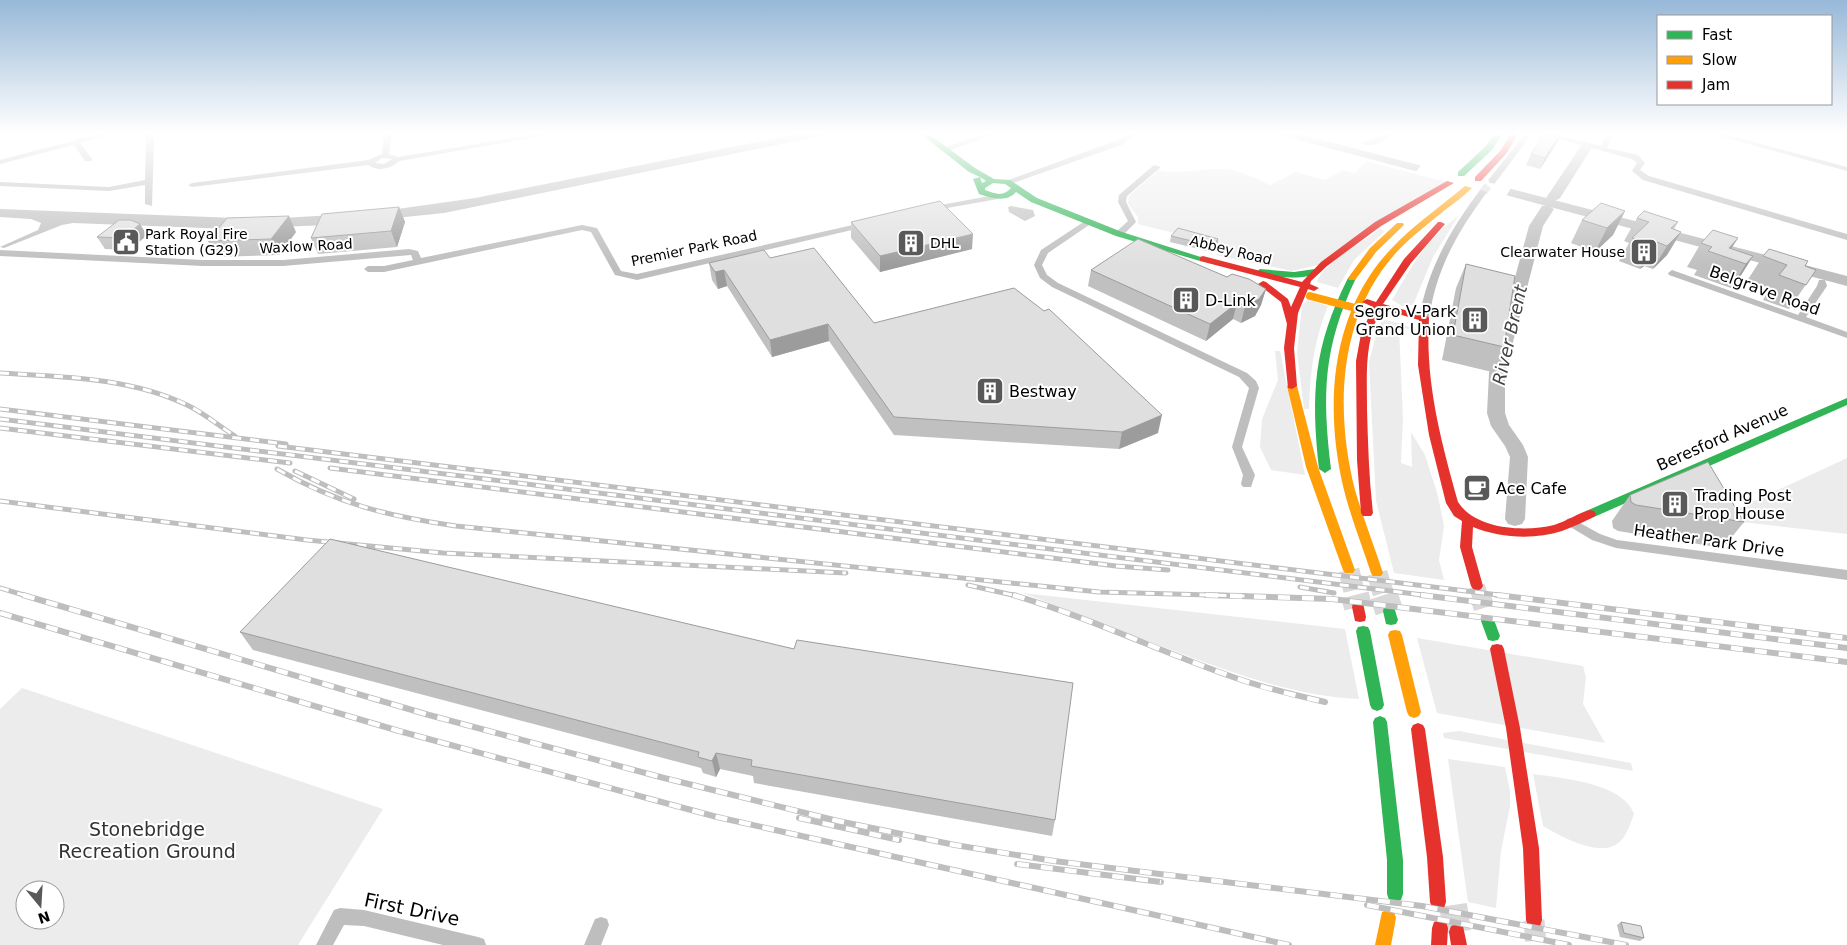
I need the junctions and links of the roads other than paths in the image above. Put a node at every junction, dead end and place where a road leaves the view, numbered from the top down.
1 (150, 178) edge
2 (246, 178) edge
3 (976, 178) edge
4 (987, 178) edge
5 (1036, 178) edge
6 (1144, 178) edge
7 (1495, 178) edge
8 (1646, 178) edge
9 (992, 181) junction
10 (150, 182) junction
11 (1492, 182) tunnel mouth
12 (0, 184) edge
13 (192, 185) dead end
14 (981, 188) junction
15 (1006, 191) junction
16 (1484, 192) tunnel mouth
17 (962, 202) junction
18 (149, 204) dead end
19 (925, 210) edge
20 (874, 222) edge
21 (1088, 223) junction
22 (1119, 234) junction
23 (1847, 237) edge
24 (1150, 244) junction
25 (0, 253) edge
26 (418, 261) junction
27 (368, 269) dead end
28 (1315, 272) junction
29 (1672, 273) dead end
30 (1262, 278) junction
31 (1822, 282) dead end
32 (1307, 290) junction
33 (1377, 309) junction
34 (1800, 319) junction
35 (1290, 322) junction
36 (1423, 322) junction
37 (1847, 335) edge
38 (1847, 401) edge
39 (1246, 484) dead end
40 (1468, 522) junction
41 (1571, 522) junction
42 (1847, 575) edge
43 (1477, 586) tunnel mouth
44 (1486, 613) tunnel mouth
45 (1362, 631) dead end
46 (1395, 634) dead end
47 (1493, 636) dead end
48 (1497, 649) dead end
49 (1377, 706) dead end
50 (1414, 712) dead end
51 (1380, 722) dead end
52 (1418, 729) dead end
53 (1424, 759) junction
54 (1448, 878) dead end
55 (1393, 893) dead end
56 (1438, 902) dead end
57 (1534, 920) tunnel mouth
58 (601, 924) dead end
59 (1440, 928) dead end
60 (1458, 932) tunnel mouth
61 (324, 945) edge
62 (478, 945) edge
63 (592, 945) edge
64 (1383, 945) edge
65 (1396, 945) edge
66 (1439, 945) edge
67 (1459, 945) edge

1 - 10 street
2 - 13 street
3 - 14 main road
4 - 9 main road
5 - 15 street
6 - 22 street
7 - 11 street
8 - 23 street
9 - 14 main road
9 - 15 main road
10 - 12 street
10 - 18 street
14 - 15 main road, Abbey Road
14 - 17 street
15 - 17 street
15 - 21 main road, Abbey Road
16 - 36 street
17 - 19 street
20 - 26 street, Premier Park Road
21 - 22 main road, Abbey Road
21 - 39 street
22 - 24 main road, Abbey Road
24 - 30 main road, Abbey Road
24 - 30 main road, Abbey Road
25 - 26 street, Waxlow Road
26 - 27 street, Premier Park Road
28 - 30 main road
28 - 32 main road
28 - 35 main road
29 - 34 street, Belgrave Road
30 - 32 main road, Abbey Road
30 - 35 main road
31 - 34 street
32 - 33 main road, Abbey Road
32 - 35 main road
33 - 33 main road
33 - 36 main road, Abbey Road
34 - 37 street, Belgrave Road
36 - 40 main road
38 - 41 main road, Beresford Avenue
40 - 41 main road, Beresford Avenue
40 - 43 main road
41 - 42 street, Heather Park Drive
44 - 47 main road
45 - 49 main road
46 - 50 main road
48 - 57 main road
51 - 55 main road
52 - 53 main road
53 - 54 main road
53 - 56 main road
58 - 63 street
59 - 66 main road
60 - 67 main road
61 - 62 street, First Drive
64 - 65 main road

